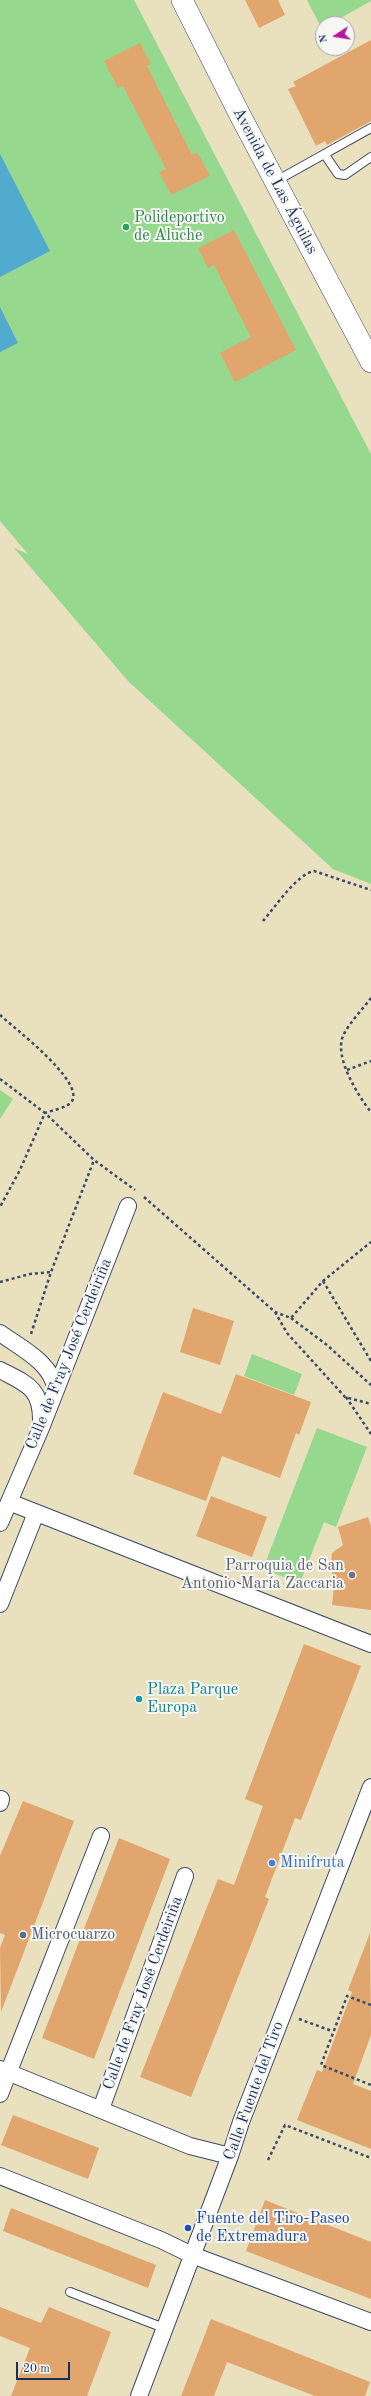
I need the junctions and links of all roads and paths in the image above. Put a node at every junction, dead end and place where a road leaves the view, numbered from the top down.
1 (182, 0) edge
2 (371, 128) edge
3 (325, 155) junction
4 (371, 157) edge
5 (276, 181) junction
6 (371, 362) edge
7 (371, 890) edge
8 (263, 921) dead end
9 (371, 998) edge
10 (0, 1015) edge
11 (371, 1061) edge
12 (347, 1070) junction
13 (0, 1079) edge
14 (371, 1112) edge
15 (45, 1113) junction
16 (94, 1160) junction
17 (128, 1206) dead end
18 (0, 1207) edge
19 (371, 1242) edge
20 (51, 1272) junction
21 (322, 1281) junction
22 (0, 1282) edge
23 (275, 1312) junction
24 (291, 1318) junction
25 (0, 1333) edge
26 (25, 1351) junction
27 (371, 1360) edge
28 (0, 1370) edge
29 (371, 1386) edge
30 (56, 1390) junction
31 (345, 1397) junction
32 (371, 1404) edge
33 (41, 1428) junction
34 (371, 1434) edge
35 (8, 1502) junction
36 (36, 1513) junction
37 (0, 1523) edge
38 (0, 1604) edge
39 (371, 1644) edge
40 (371, 1787) edge
41 (100, 1836) dead end
42 (185, 1876) dead end
43 (371, 2005) edge
44 (283, 2013) junction
45 (332, 2031) junction
46 (4, 2071) edge
47 (371, 2086) edge
48 (0, 2094) edge
49 (102, 2108) junction
50 (230, 2156) junction
51 (371, 2158) edge
52 (268, 2160) dead end
53 (0, 2176) edge
54 (192, 2255) junction
55 (70, 2292) dead end
56 (371, 2322) edge
57 (164, 2328) junction
58 (139, 2396) edge

1 - 5 street, Avenida de Las Águilas
2 - 3 lane
3 - 4 lane
3 - 5 lane
5 - 6 street, Avenida de Las Águilas
7 - 8 path
9 - 12 path
10 - 15 path
11 - 12 path
12 - 14 path
13 - 15 path
15 - 16 path
15 - 18 path
16 - 20 path
16 - 23 path
17 - 30 street, Calle de Fray José Cerdeiriña
19 - 21 path
20 - 22 path
20 - 26 path
21 - 24 path
21 - 27 path
23 - 24 path
23 - 31 path
24 - 29 path
25 - 26 street
26 - 30 street
28 - 33 street
30 - 33 street, Calle de Fray José Cerdeiriña
31 - 32 path
31 - 34 path
33 - 35 street, Calle de Fray José Cerdeiriña
35 - 36 street
35 - 37 street, Calle de Fray José Cerdeiriña
36 - 38 street
36 - 39 street
40 - 44 street, Calle Fuente del Tiro
41 - 46 street
42 - 49 street, Calle de Fray José Cerdeiriña
43 - 45 path
44 - 45 path
44 - 50 street, Calle Fuente del Tiro
45 - 47 path
46 - 48 street
46 - 49 street, Calle de Fray José Cerdeiriña
49 - 50 street, Calle de Fray José Cerdeiriña
50 - 54 street, Calle Fuente del Tiro
51 - 52 path
53 - 54 street
54 - 56 street
54 - 57 street, Calle Fuente del Tiro
55 - 57 lane
57 - 58 street, Calle Fuente del Tiro

